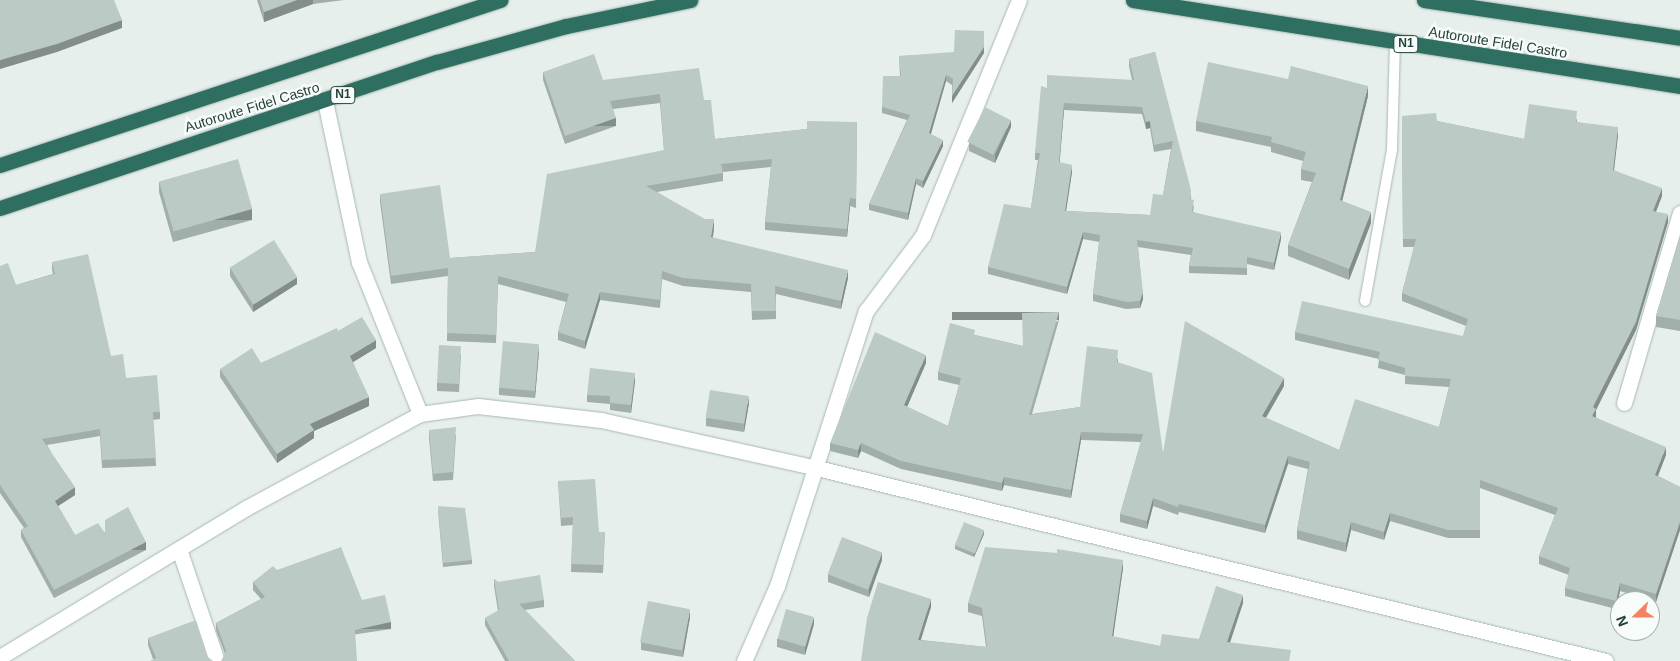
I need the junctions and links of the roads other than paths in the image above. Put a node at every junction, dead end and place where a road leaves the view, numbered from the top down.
1 (500, 0) edge
2 (690, 0) edge
3 (1020, 0) edge
4 (1133, 0) edge
5 (1424, 0) edge
6 (1680, 38) edge
7 (1395, 43) junction
8 (1680, 86) edge
9 (325, 101) junction
10 (0, 165) edge
11 (0, 208) edge
12 (1680, 213) edge
13 (1365, 301) dead end
14 (1624, 403) dead end
15 (420, 414) junction
16 (813, 467) junction
17 (179, 549) junction
18 (0, 657) edge
19 (218, 661) edge
20 (744, 661) edge
21 (1606, 661) edge

1 - 10 highway, Autoroute Fidel Castro
2 - 9 highway, Autoroute Fidel Castro / N1
3 - 16 street
4 - 7 highway, Autoroute Fidel Castro / N1
5 - 6 highway
7 - 8 highway, Autoroute Fidel Castro / N1
7 - 13 lane
9 - 11 highway, Autoroute Fidel Castro / N1
9 - 15 street
12 - 14 street
15 - 16 street
15 - 17 street
16 - 20 street
16 - 21 street
17 - 18 street
17 - 19 street

